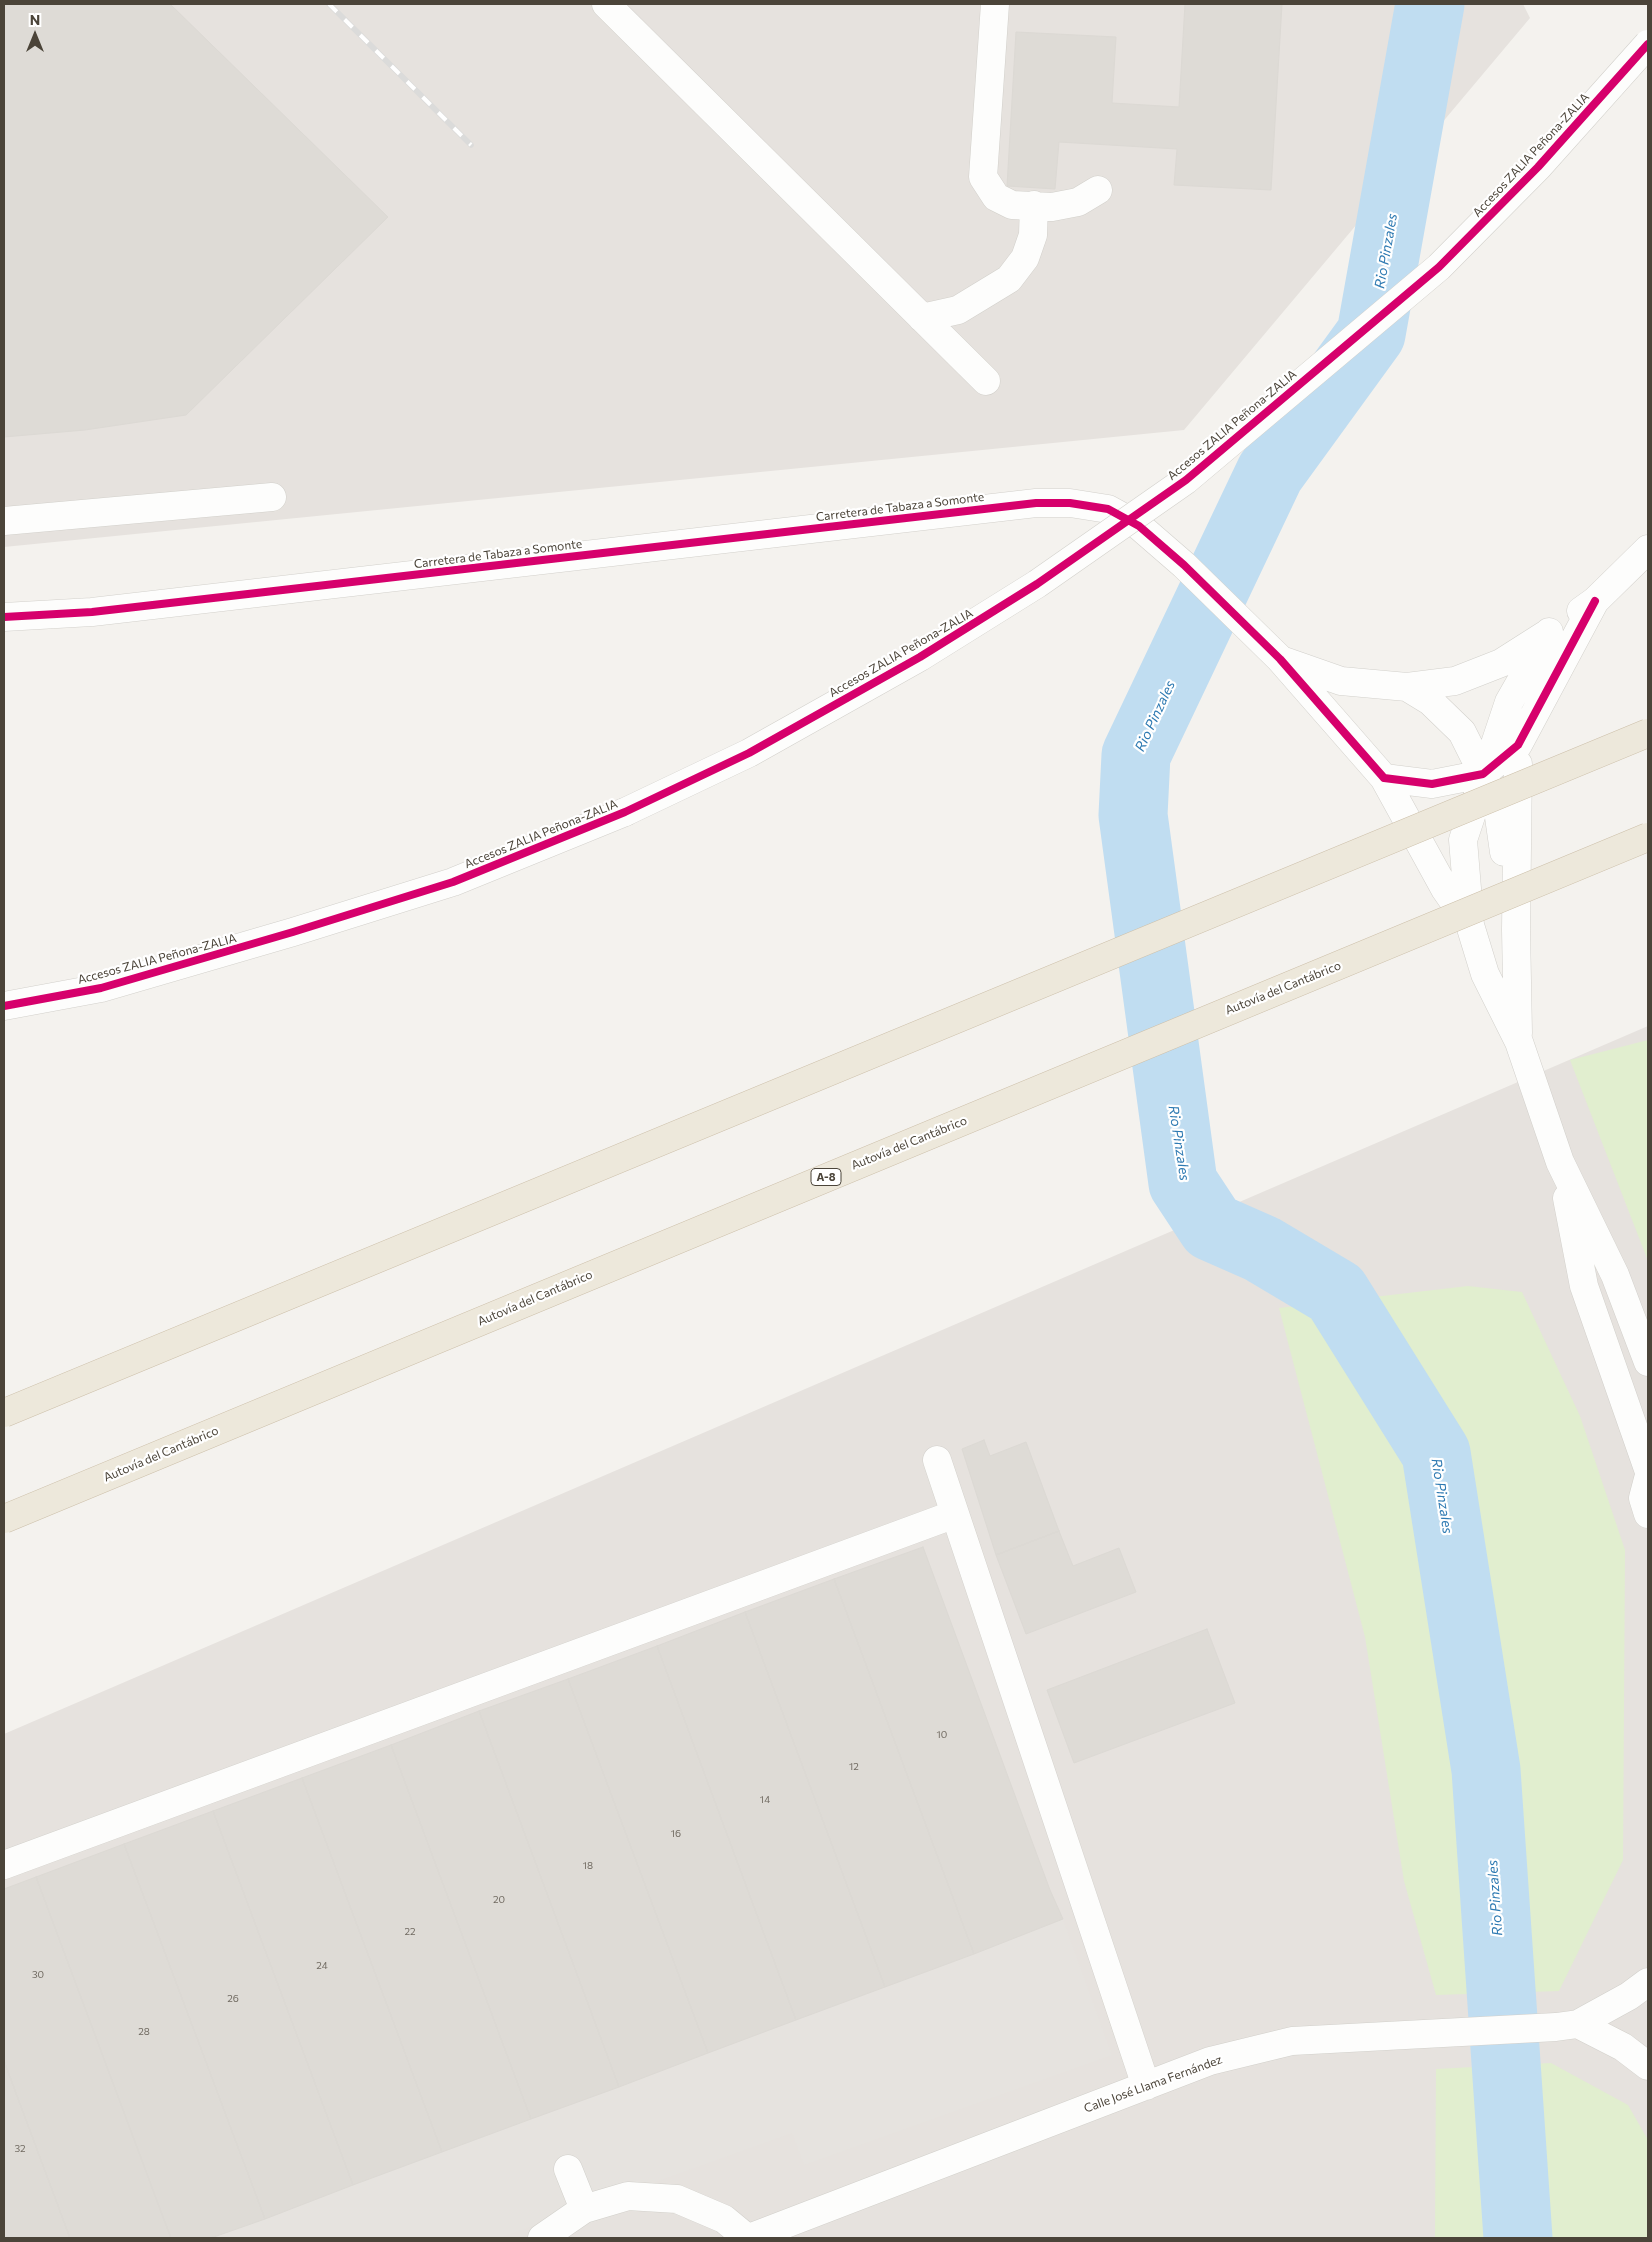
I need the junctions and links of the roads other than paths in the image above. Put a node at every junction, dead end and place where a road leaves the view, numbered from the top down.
1 (606, 4) edge
2 (995, 4) edge
3 (1648, 44) edge
4 (1098, 190) dead end
5 (1034, 206) junction
6 (922, 318) junction
7 (986, 381) dead end
8 (272, 496) dead end
9 (4, 521) edge
10 (1648, 549) edge
11 (1595, 601) junction
12 (4, 617) edge
13 (1548, 632) junction
14 (1274, 654) junction
15 (1406, 687) junction
16 (1648, 733) edge
17 (1518, 745) junction
18 (1483, 774) junction
19 (1384, 778) junction
20 (1648, 837) edge
21 (1470, 925) junction
22 (1516, 930) junction
23 (4, 1006) edge
24 (1519, 1042) junction
25 (1560, 1162) junction
26 (1648, 1362) edge
27 (4, 1413) edge
28 (937, 1460) dead end
29 (1648, 1470) edge
30 (1648, 1479) edge
31 (955, 1514) junction
32 (1648, 1514) edge
33 (4, 1519) edge
34 (4, 1865) edge
35 (1642, 1991) edge
36 (1567, 2026) junction
37 (1636, 2046) edge
38 (1648, 2066) edge
39 (1146, 2086) junction
40 (568, 2169) dead end
41 (584, 2209) junction
42 (542, 2238) edge
43 (748, 2238) edge

1 - 6 street
2 - 5 street
3 - 23 street, Accesos ZALIA Peñona-ZALIA, bridge
4 - 5 street
5 - 6 street
6 - 7 street
8 - 9 street
10 - 11 street
11 - 13 street, Carretera de Tabaza a Somonte
11 - 17 street
12 - 14 street, Carretera de Tabaza a Somonte
13 - 15 street, Carretera de Tabaza a Somonte
13 - 18 street
14 - 15 street, Carretera de Tabaza a Somonte
14 - 19 street, Carretera de Tabaza a Somonte
15 - 18 street
16 - 27 highway, bridge
17 - 18 street
17 - 22 street
18 - 19 street
18 - 21 street
18 - 22 street
19 - 21 street, Carretera de Tabaza a Somonte
20 - 33 highway, Autovía del Cantábrico / A-8, bridge
21 - 24 street
22 - 24 street
24 - 25 street
25 - 26 street
25 - 29 street
28 - 31 street
30 - 32 street
31 - 34 street
31 - 39 street
35 - 36 street, Calle José Llama Fernández
36 - 37 street, Calle José Llama Fernández
36 - 39 street, Calle José Llama Fernández
37 - 38 street, Calle José Llama Fernández
39 - 43 street, Calle José Llama Fernández
40 - 41 street
41 - 42 street, Calle José Llama Fernández
41 - 43 street, Calle José Llama Fernández

